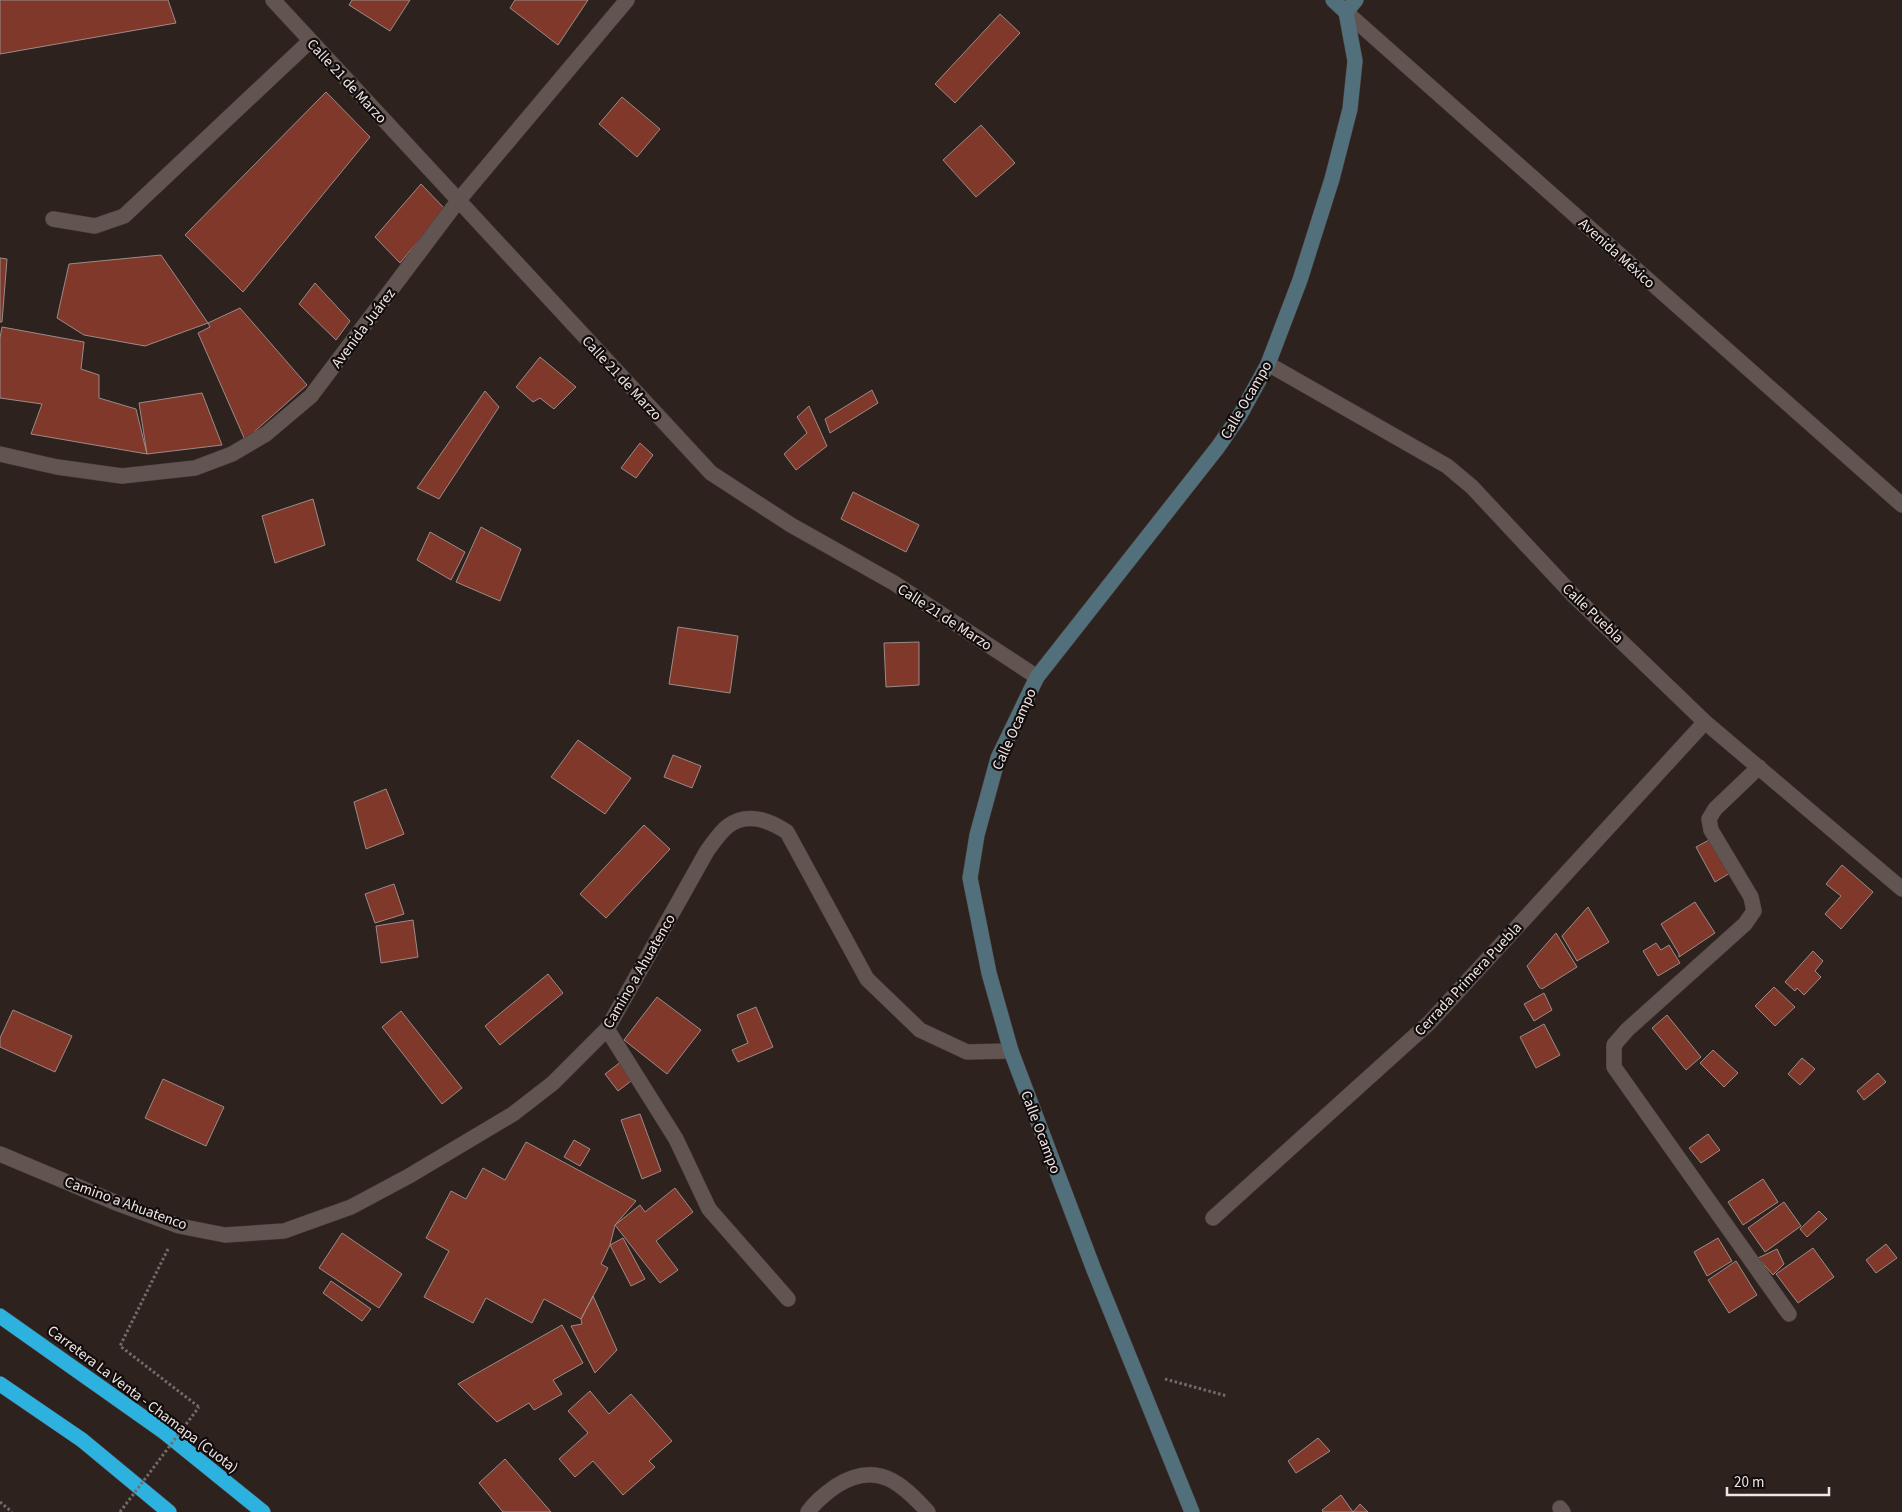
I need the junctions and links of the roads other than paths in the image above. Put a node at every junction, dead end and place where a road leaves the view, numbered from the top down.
1 (627, 0) edge
2 (1333, 0) edge
3 (1356, 0) edge
4 (282, 3) edge
5 (1346, 12) junction
6 (310, 42) junction
7 (458, 201) junction
8 (53, 219) dead end
9 (1268, 364) junction
10 (0, 454) edge
11 (1902, 505) edge
12 (1037, 677) junction
13 (1705, 722) junction
14 (1759, 767) junction
15 (1902, 889) edge
16 (607, 1029) junction
17 (1011, 1051) junction
18 (0, 1154) edge
19 (1213, 1218) dead end
20 (788, 1299) dead end
21 (1788, 1314) dead end
22 (0, 1316) edge
23 (0, 1384) edge
24 (169, 1512) edge
25 (263, 1512) edge
26 (808, 1512) edge
27 (928, 1512) edge
28 (1192, 1512) edge

1 - 7 street, Avenida Juárez
2 - 5 main road, Avenida México
3 - 5 main road
4 - 6 street, Calle 21 de Marzo
5 - 9 main road, Calle Ocampo
5 - 11 street, Avenida México
6 - 7 street, Calle 21 de Marzo
6 - 8 street
7 - 10 street, Avenida Juárez
7 - 12 street, Calle 21 de Marzo
9 - 12 main road, Calle Ocampo
9 - 13 street, Calle Puebla
12 - 17 main road, Calle Ocampo
13 - 14 street, Calle Puebla
13 - 19 street, Cerrada Primera Puebla
14 - 15 street, Calle Puebla
14 - 21 street
16 - 17 street, Camino a Ahuatenco
16 - 18 street, Camino a Ahuatenco
16 - 20 street
17 - 28 main road, Calle Ocampo
22 - 25 highway, Carretera La Venta - Chamapa (Cuota)
23 - 24 highway
26 - 27 street

